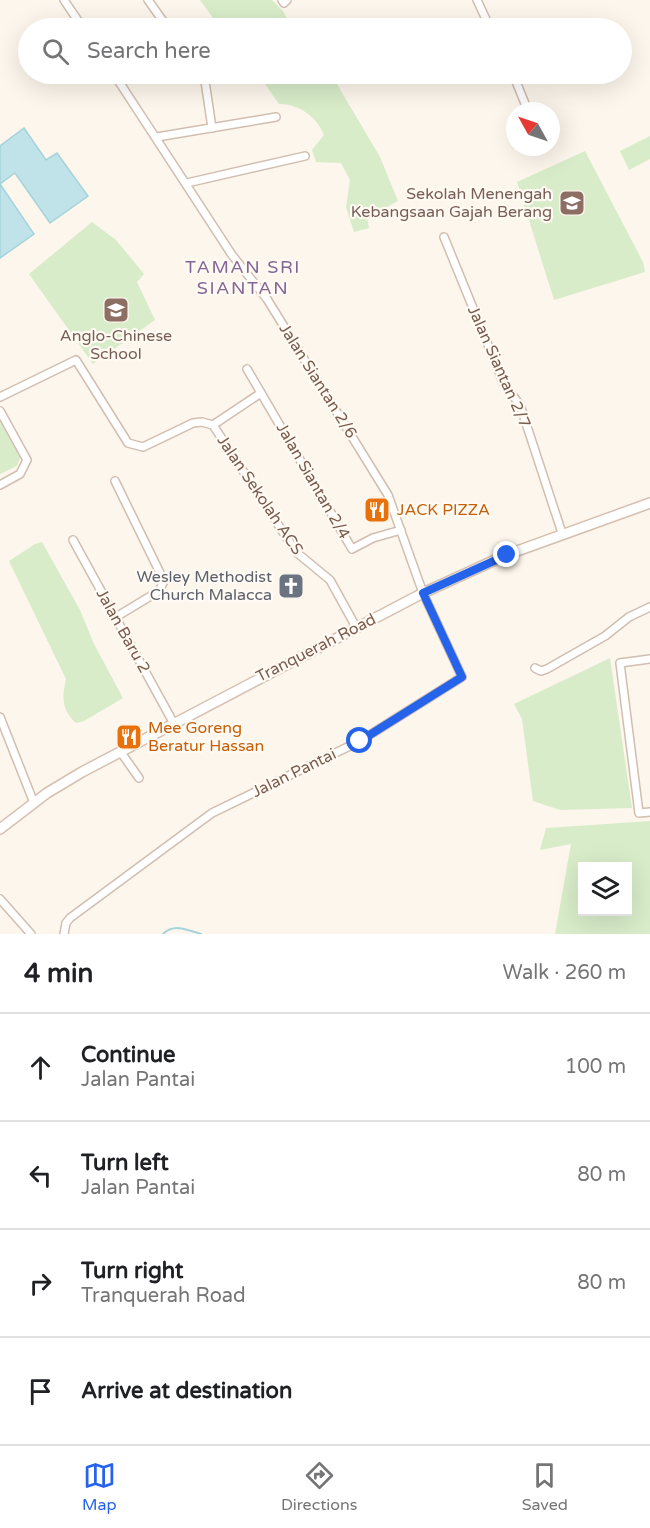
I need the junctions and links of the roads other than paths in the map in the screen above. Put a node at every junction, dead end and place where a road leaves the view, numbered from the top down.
1 (64, 0) edge
2 (148, 0) edge
3 (477, 0) edge
4 (76, 18) edge
5 (161, 18) edge
6 (485, 18) edge
7 (121, 84) edge
8 (205, 84) edge
9 (517, 84) edge
10 (524, 102) edge
11 (276, 117) dead end
12 (212, 128) junction
13 (157, 137) junction
14 (305, 156) dead end
15 (187, 183) junction
16 (444, 237) dead end
17 (247, 369) dead end
18 (261, 393) junction
19 (0, 397) edge
20 (0, 411) edge
21 (213, 425) junction
22 (115, 481) dead end
23 (0, 485) edge
24 (650, 502) edge
25 (401, 530) junction
26 (562, 533) junction
27 (74, 540) dead end
28 (423, 593) junction
29 (650, 607) edge
30 (116, 617) junction
31 (356, 627) junction
32 (650, 659) edge
33 (535, 668) dead end
34 (0, 717) edge
35 (173, 722) junction
36 (120, 751) junction
37 (139, 777) dead end
38 (34, 803) junction
39 (650, 812) edge
40 (0, 829) edge
41 (0, 899) edge
42 (31, 934) edge
43 (63, 934) edge

1 - 4 street
2 - 5 street
3 - 6 street
7 - 13 street, Jalan Siantan 2/6
8 - 12 street
9 - 10 street
11 - 12 street
12 - 13 street
13 - 15 street, Jalan Siantan 2/6
14 - 15 street
15 - 25 street, Jalan Siantan 2/6
16 - 26 street, Jalan Siantan 2/7
17 - 18 street, Jalan Siantan 2/4
18 - 21 street
18 - 25 street, Jalan Siantan 2/4
19 - 21 street, Jalan Sekolah ACS
20 - 23 street
21 - 31 street, Jalan Sekolah ACS
22 - 30 street
24 - 26 main road, Tranquerah Road
25 - 28 street, Jalan Siantan 2/6
26 - 28 main road, Tranquerah Road
27 - 30 street, Jalan Baru 2
28 - 31 main road, Tranquerah Road
28 - 43 street, Jalan Pantai
29 - 33 street
30 - 35 street, Jalan Baru 2
31 - 35 main road, Tranquerah Road
32 - 39 street
34 - 38 street
35 - 36 main road, Tranquerah Road
36 - 37 street
36 - 38 main road, Tranquerah Road
38 - 40 main road, Tranquerah Road
41 - 42 street

